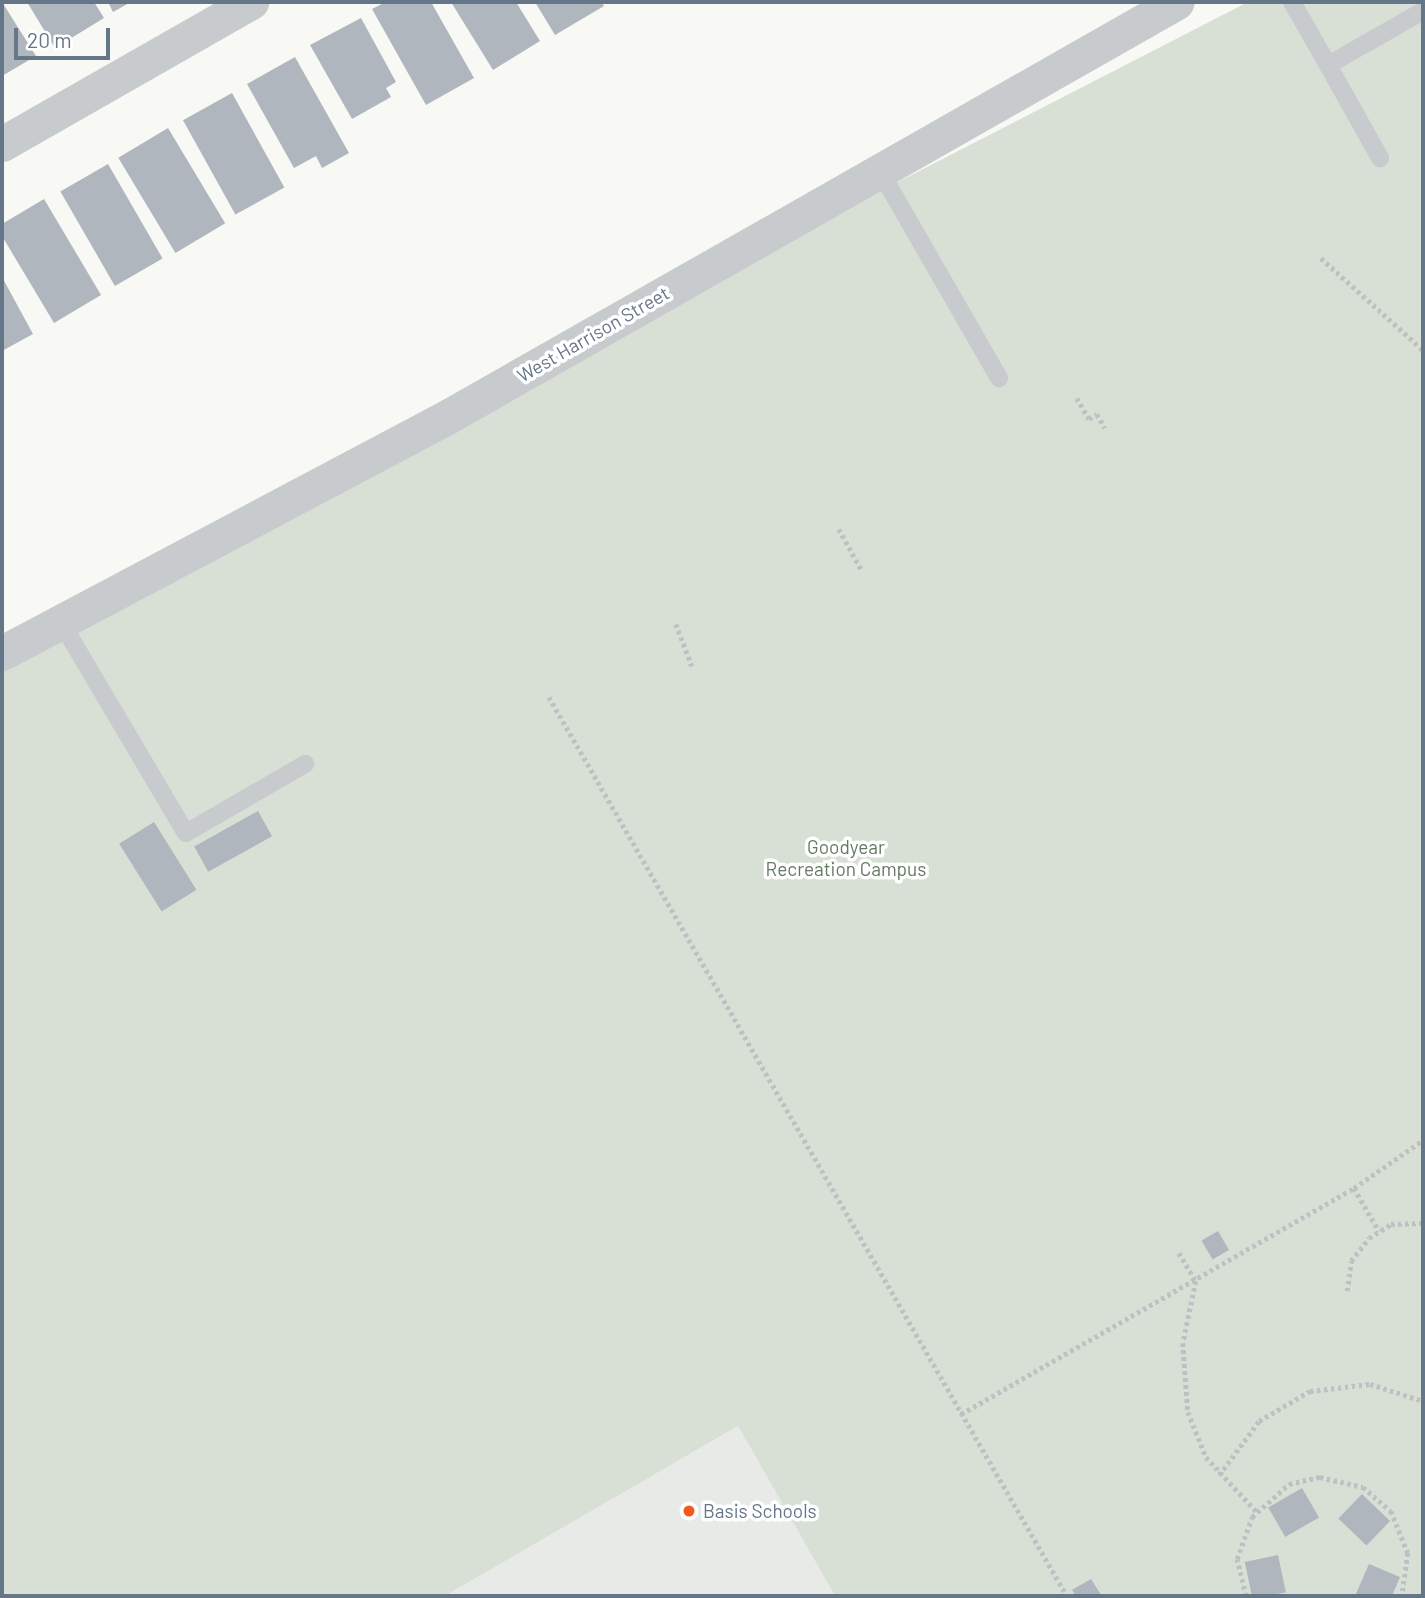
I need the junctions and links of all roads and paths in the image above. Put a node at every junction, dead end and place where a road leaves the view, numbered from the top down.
1 (251, 2) edge
2 (1177, 2) edge
3 (1292, 2) edge
4 (1423, 11) edge
5 (1328, 65) junction
6 (2, 144) edge
7 (1380, 158) dead end
8 (880, 170) junction
9 (1321, 258) dead end
10 (1423, 350) edge
11 (999, 378) dead end
12 (1077, 398) dead end
13 (1105, 428) dead end
14 (839, 529) dead end
15 (861, 569) dead end
16 (61, 622) junction
17 (676, 624) dead end
18 (2, 653) edge
19 (692, 666) dead end
20 (550, 697) dead end
21 (305, 765) dead end
22 (1423, 1140) edge
23 (1354, 1188) junction
24 (1423, 1223) edge
25 (1379, 1231) junction
26 (1179, 1252) dead end
27 (1196, 1281) junction
28 (1347, 1291) dead end
29 (1423, 1401) edge
30 (961, 1414) junction
31 (1219, 1476) junction
32 (1256, 1511) junction
33 (1067, 1596) edge
34 (1246, 1596) edge
35 (1402, 1596) edge

1 - 6 street
2 - 8 street, West Harrison Street
3 - 5 lane
4 - 5 lane
5 - 7 lane
8 - 11 lane
8 - 16 street, West Harrison Street
9 - 10 path
12 - 13 path
14 - 15 path
16 - 18 street, West Harrison Street
16 - 21 lane
17 - 19 path
20 - 30 path
22 - 23 path
23 - 25 path
23 - 27 path
24 - 25 path
25 - 28 path
26 - 27 path
27 - 30 path
27 - 31 path
29 - 31 path
30 - 33 path
31 - 32 path
32 - 34 path
32 - 35 path

